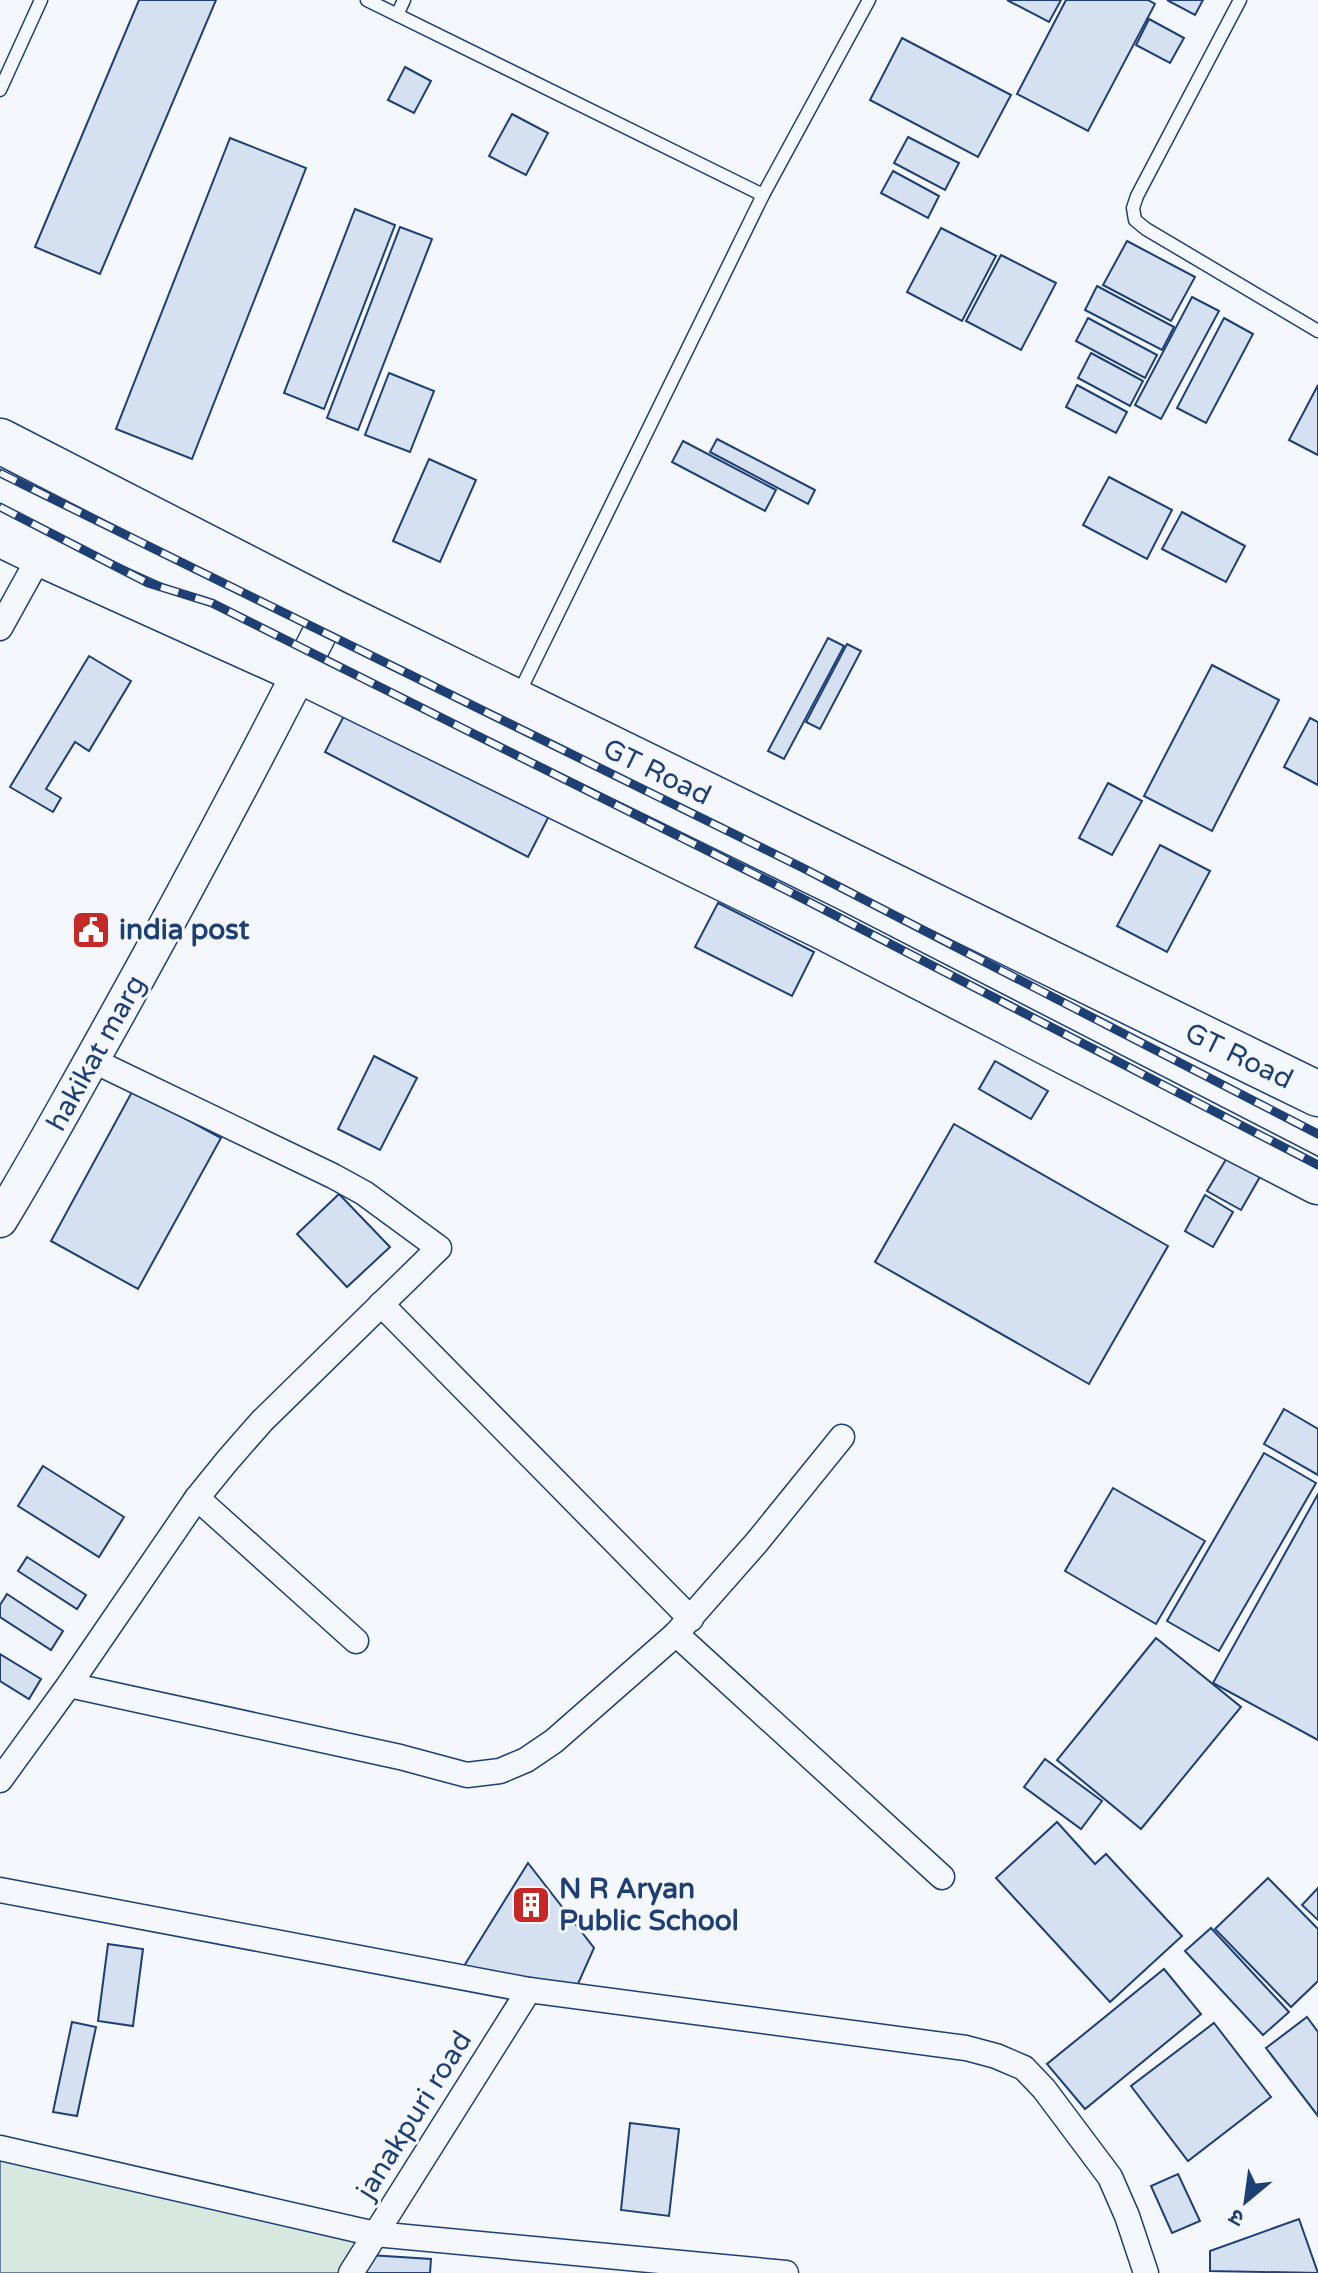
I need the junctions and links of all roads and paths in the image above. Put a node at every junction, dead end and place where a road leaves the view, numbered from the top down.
1 (41, 0) edge
2 (367, 0) edge
3 (404, 0) edge
4 (869, 0) edge
5 (1240, 0) edge
6 (397, 15) junction
7 (0, 90) edge
8 (763, 195) junction
9 (1318, 331) edge
10 (0, 441) edge
11 (0, 534) edge
12 (41, 554) junction
13 (331, 611) junction
14 (0, 628) edge
15 (300, 671) junction
16 (515, 702) junction
17 (852, 867) junction
18 (825, 928) junction
19 (92, 1060) junction
20 (1318, 1094) edge
21 (1318, 1182) edge
22 (0, 1220) edge
23 (381, 1304) junction
24 (842, 1437) dead end
25 (197, 1498) junction
26 (684, 1627) junction
27 (356, 1641) dead end
28 (69, 1685) junction
29 (0, 1780) edge
30 (942, 1877) dead end
31 (0, 1890) edge
32 (529, 1990) junction
33 (0, 2148) edge
34 (375, 2234) junction
35 (351, 2273) edge
36 (786, 2273) edge
37 (1146, 2273) edge

1 - 7 lane
2 - 6 lane
3 - 6 lane
4 - 8 lane
5 - 9 lane
6 - 8 lane
8 - 16 lane
10 - 13 highway, GT Road
11 - 12 highway
12 - 14 street
12 - 15 highway
13 - 15 street, hakikat marg
13 - 16 highway, GT Road
15 - 18 highway
15 - 19 street, hakikat marg
16 - 17 highway, GT Road
17 - 18 highway
17 - 20 highway, GT Road
18 - 21 highway
19 - 22 street, hakikat marg
19 - 23 street
23 - 25 street
23 - 26 street
24 - 26 street
25 - 27 street
25 - 28 street
26 - 28 street
26 - 30 street
28 - 29 street
31 - 32 street
32 - 34 street, janakpuri road
32 - 37 street
33 - 34 street
34 - 35 street, janakpuri road
34 - 36 street

